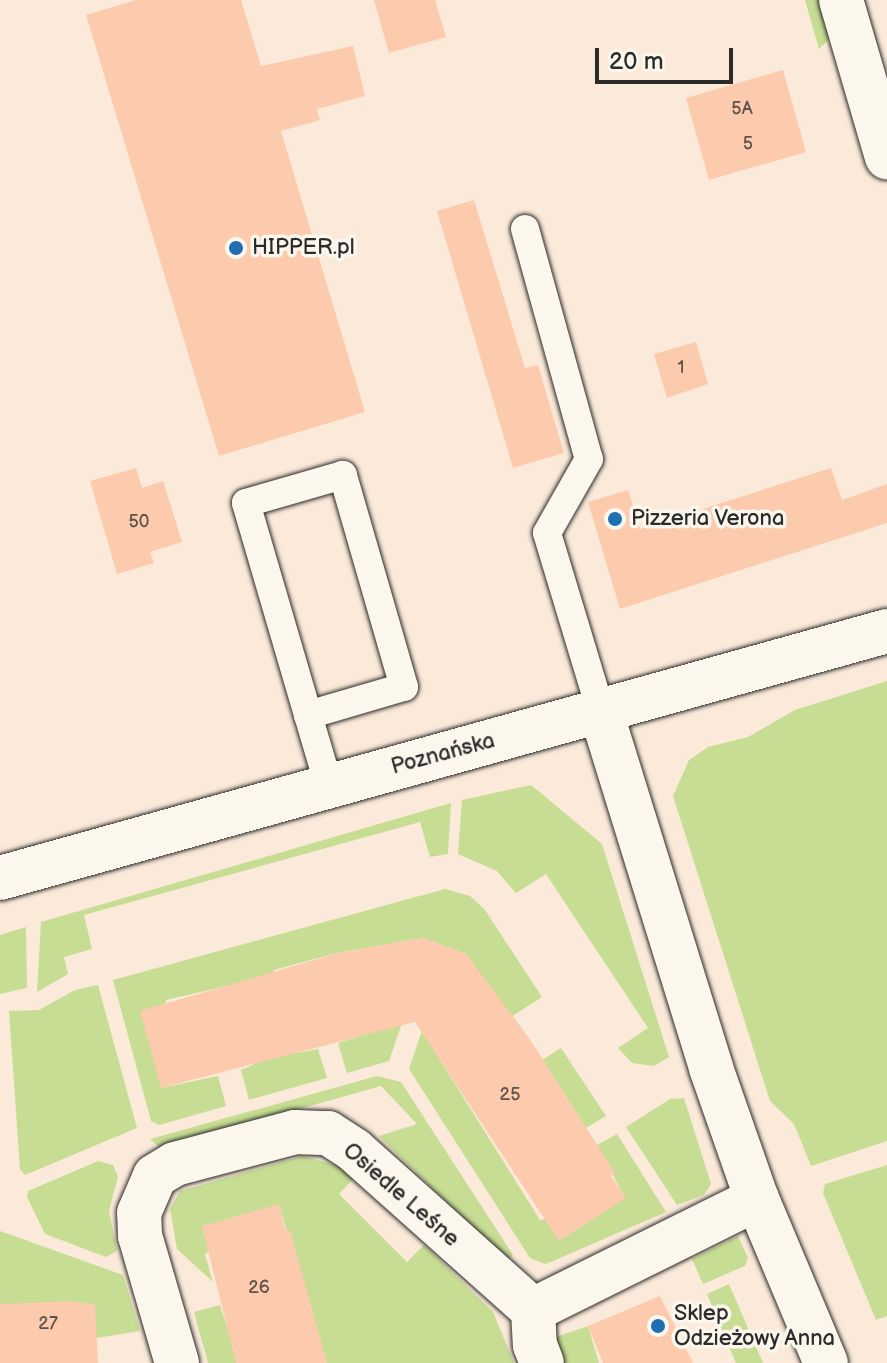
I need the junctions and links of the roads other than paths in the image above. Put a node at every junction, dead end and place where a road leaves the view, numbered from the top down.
1 (841, 0) edge
2 (887, 157) edge
3 (525, 229) dead end
4 (887, 631) edge
5 (601, 712) junction
6 (308, 715) junction
7 (329, 786) junction
8 (0, 878) edge
9 (757, 1199) junction
10 (537, 1339) edge
11 (177, 1363) edge
12 (826, 1363) edge

1 - 2 street
3 - 5 lane
4 - 5 street, Poznańska
5 - 7 street, Poznańska
5 - 9 street
6 - 6 lane
6 - 7 lane
7 - 8 street, Poznańska
9 - 10 street, Osiedle Leśne
9 - 12 street
10 - 11 street, Osiedle Leśne

